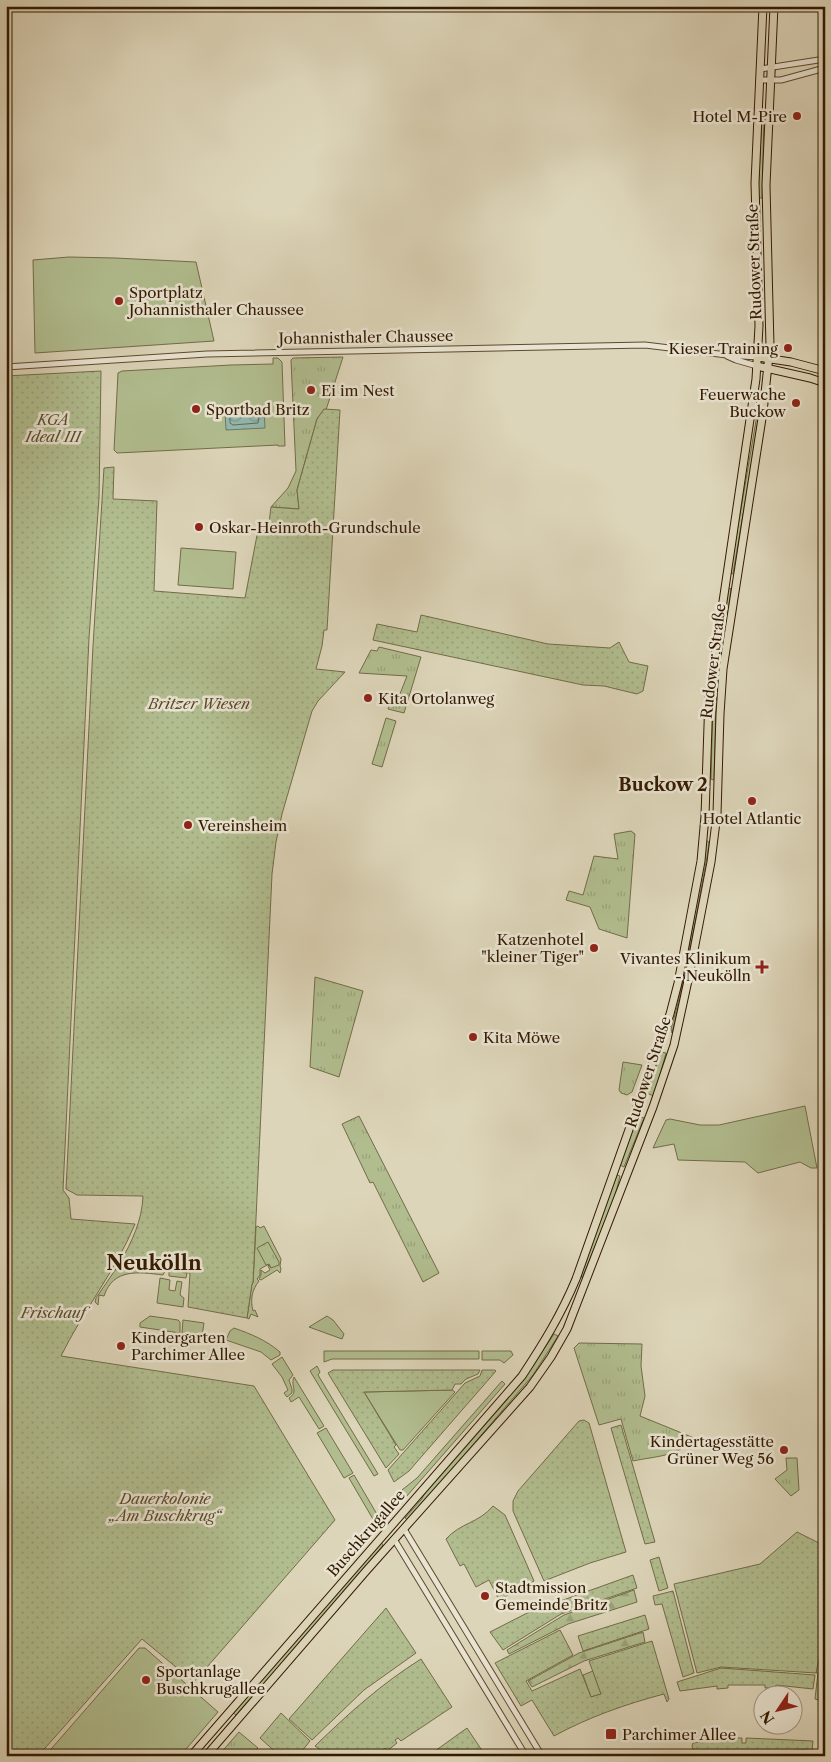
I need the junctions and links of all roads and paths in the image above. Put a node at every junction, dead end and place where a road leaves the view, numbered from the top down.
1 (763, 6) edge
2 (774, 6) edge
3 (762, 25) junction
4 (773, 25) junction
5 (825, 59) edge
6 (771, 68) junction
7 (825, 68) edge
8 (760, 69) junction
9 (759, 80) junction
10 (770, 81) junction
11 (758, 110) junction
12 (769, 111) junction
13 (755, 213) junction
14 (766, 213) junction
15 (727, 355) junction
16 (758, 357) junction
17 (768, 359) junction
18 (757, 366) junction
19 (6, 367) edge
20 (768, 368) junction
21 (825, 371) edge
22 (825, 383) edge
23 (753, 411) junction
24 (763, 412) junction
25 (556, 1324) joint
26 (567, 1329) joint
27 (404, 1529) junction
28 (394, 1539) junction
29 (226, 1715) junction
30 (235, 1723) junction
31 (191, 1756) edge
32 (206, 1756) edge
33 (526, 1756) edge
34 (542, 1756) edge

1 - 3 main road, Rudower Straße
2 - 4 main road, Rudower Straße
3 - 4 main road
3 - 8 main road, Rudower Straße
4 - 6 main road, Rudower Straße
5 - 6 street
6 - 8 street
6 - 10 main road, Rudower Straße
7 - 10 street
8 - 9 main road, Rudower Straße
9 - 10 street
9 - 11 main road, Rudower Straße
10 - 12 main road, Rudower Straße
11 - 12 main road
11 - 13 main road, Rudower Straße
12 - 14 main road, Rudower Straße
13 - 14 main road
13 - 16 main road, Rudower Straße
14 - 17 main road, Rudower Straße
15 - 16 street, Johannisthaler Chaussee
15 - 18 street, Johannisthaler Chaussee
15 - 19 street, Johannisthaler Chaussee
16 - 17 main road, Johannisthaler Chaussee
16 - 18 main road, Rudower Straße
17 - 20 main road, Rudower Straße
17 - 21 main road, Johannisthaler Chaussee
18 - 20 main road, Johannisthaler Chaussee
18 - 23 main road, Rudower Straße
20 - 22 main road, Johannisthaler Chaussee
20 - 24 main road, Rudower Straße
23 - 24 main road
23 - 25 main road, Rudower Straße
24 - 26 main road, Rudower Straße
25 - 29 main road, Buschkrugallee
26 - 27 main road, Buschkrugallee
27 - 28 main road, Buschkrugallee
27 - 34 street
28 - 30 main road, Buschkrugallee
28 - 33 street
29 - 30 main road
29 - 31 main road, Buschkrugallee
30 - 32 main road, Buschkrugallee

